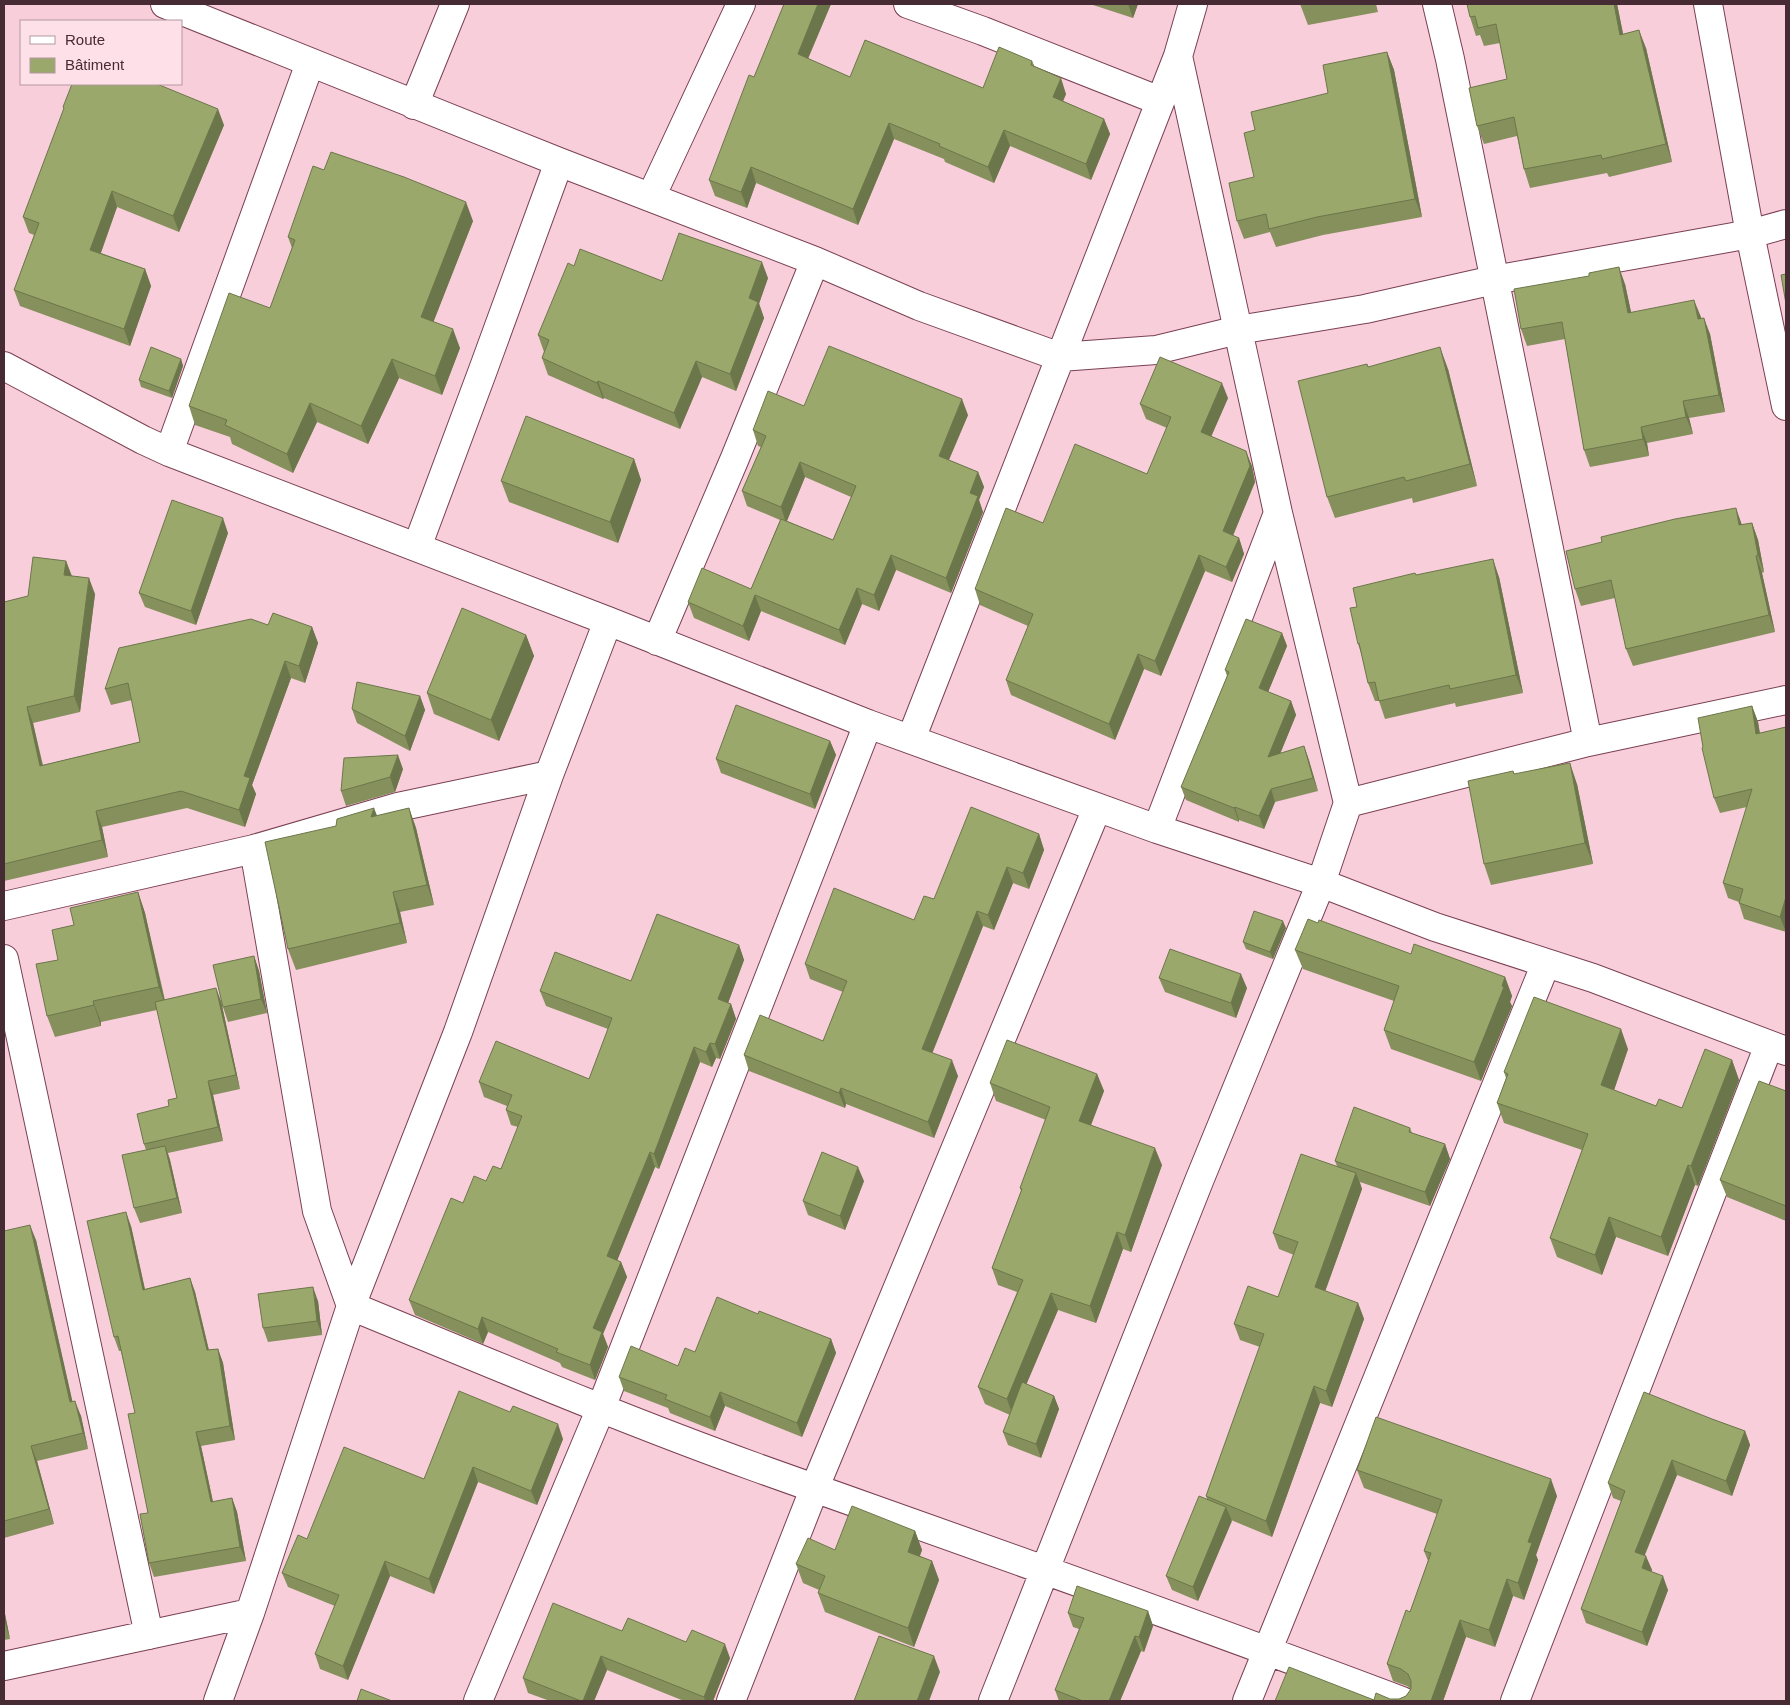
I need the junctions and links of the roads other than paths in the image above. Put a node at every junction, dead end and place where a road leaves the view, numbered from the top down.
1 (165, 4) edge
2 (455, 4) edge
3 (741, 4) edge
4 (908, 4) edge
5 (1193, 4) edge
6 (1437, 4) edge
7 (1708, 4) edge
8 (1178, 56) junction
9 (310, 63) junction
10 (1160, 101) junction
11 (414, 105) junction
12 (559, 162) junction
13 (651, 197) junction
14 (1786, 224) edge
15 (1750, 234) junction
16 (815, 261) junction
17 (1494, 280) junction
18 (1238, 330) junction
19 (1060, 357) junction
20 (4, 366) edge
21 (1786, 406) edge
22 (169, 452) junction
23 (1278, 513) junction
24 (417, 547) junction
25 (608, 621) junction
26 (657, 641) junction
27 (1786, 700) edge
28 (868, 724) junction
29 (911, 739) junction
30 (1588, 742) junction
31 (549, 775) junction
32 (1348, 803) junction
33 (1097, 808) junction
34 (1157, 830) junction
35 (254, 849) junction
36 (1321, 883) junction
37 (4, 906) edge
38 (4, 959) edge
39 (1546, 963) junction
40 (1778, 1048) edge
41 (351, 1306) junction
42 (601, 1408) junction
43 (815, 1487) junction
44 (1045, 1571) junction
45 (250, 1613) junction
46 (149, 1635) junction
47 (1267, 1650) junction
48 (4, 1666) edge
49 (218, 1701) edge
50 (478, 1701) edge
51 (732, 1701) edge
52 (993, 1701) edge
53 (1247, 1701) edge
54 (1402, 1701) edge
55 (1516, 1701) edge

1 - 9 street
2 - 11 street
3 - 13 street
4 - 10 street
5 - 8 street
6 - 17 street
7 - 15 street
8 - 10 street
8 - 18 street
9 - 11 street
9 - 22 street
10 - 19 street
11 - 12 street
12 - 13 street
12 - 24 street
13 - 16 street
14 - 15 street
15 - 17 street
15 - 21 street
16 - 19 street
16 - 26 street
17 - 18 street
17 - 30 street
18 - 19 street
18 - 23 street
19 - 29 street
20 - 22 street
22 - 24 street
23 - 32 street
23 - 34 street
24 - 25 street
25 - 26 street
25 - 31 street
26 - 28 street
27 - 30 street
28 - 29 street
28 - 42 street
29 - 33 street
30 - 32 street
31 - 35 street
31 - 41 street
32 - 36 street
33 - 34 street
33 - 43 street
34 - 36 street
35 - 37 street
35 - 41 street
36 - 39 street
36 - 44 street
38 - 46 street
39 - 40 street
39 - 47 street
40 - 55 street
41 - 42 street
41 - 45 street
42 - 43 street
42 - 50 street
43 - 44 street
43 - 51 street
44 - 47 street
44 - 52 street
45 - 46 street
45 - 49 street
46 - 48 street
47 - 53 street
47 - 54 street

